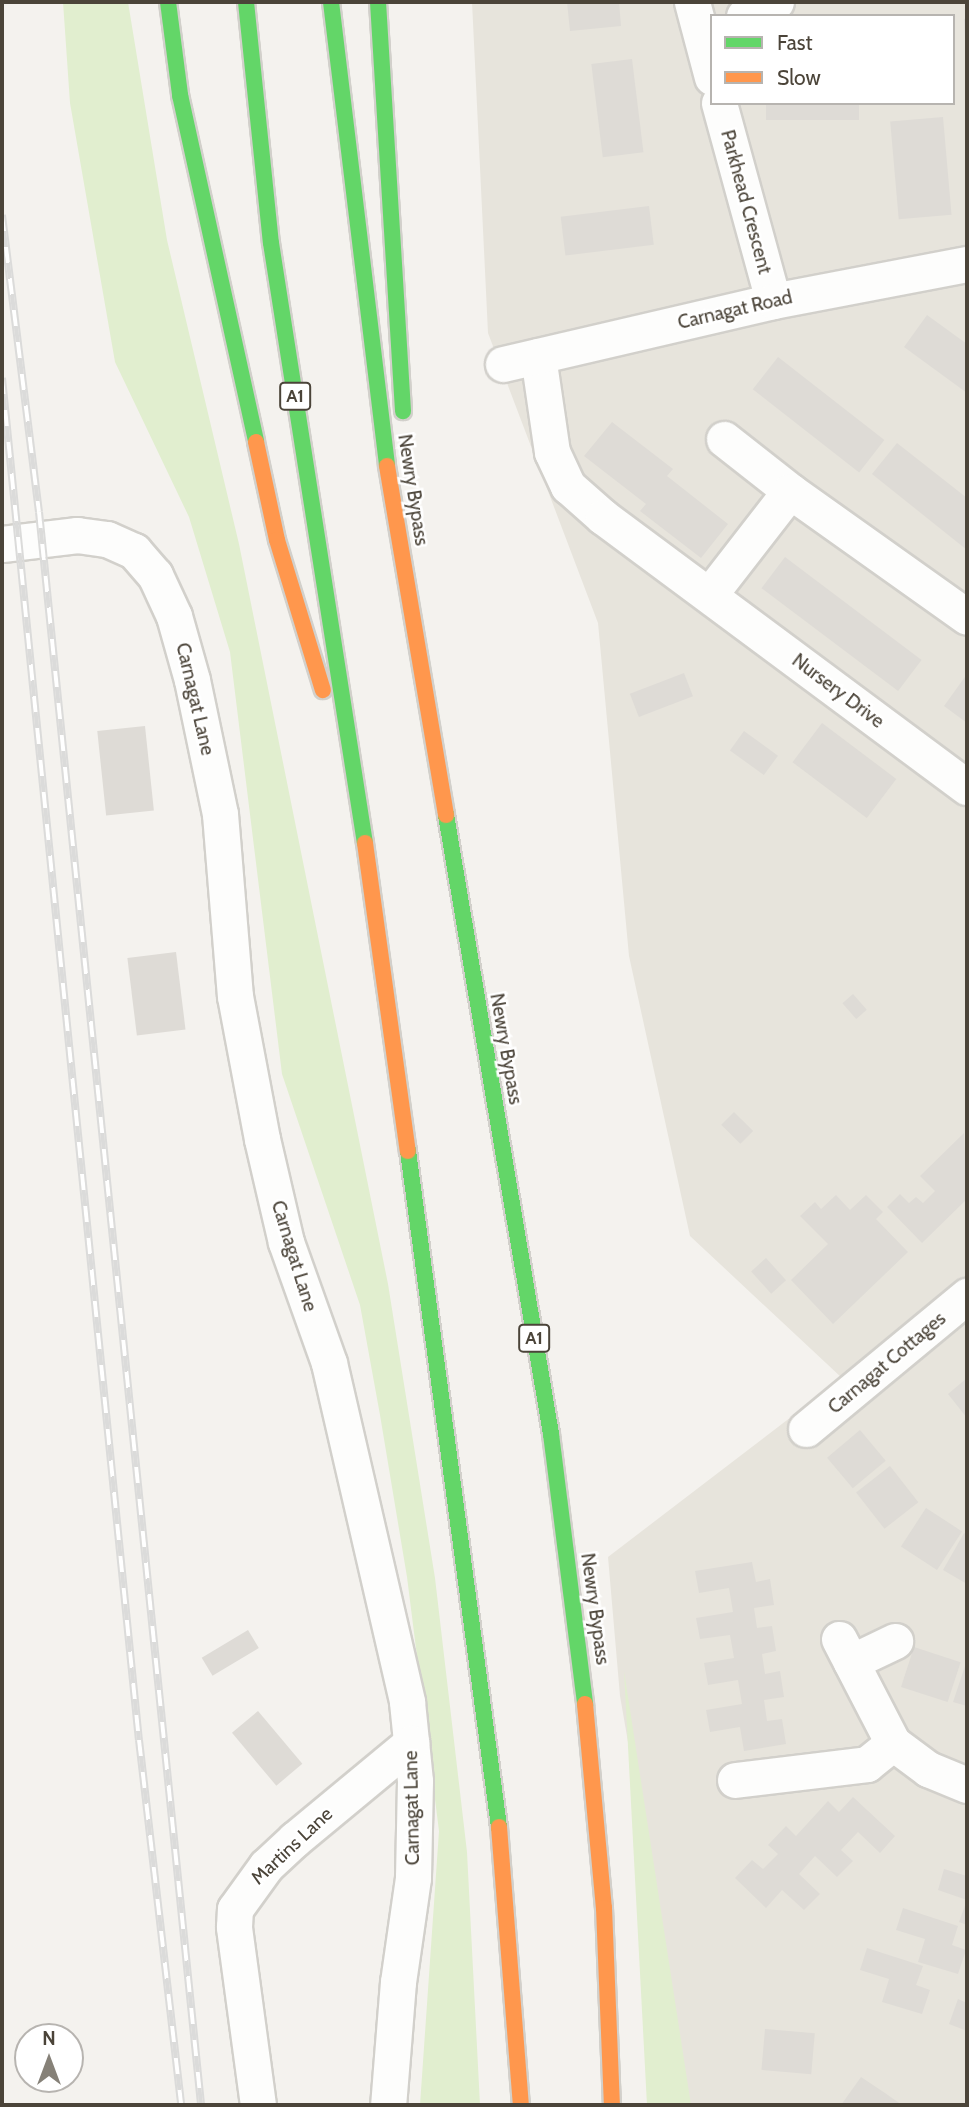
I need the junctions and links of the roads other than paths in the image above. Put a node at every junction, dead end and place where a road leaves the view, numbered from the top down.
1 (167, 2) edge
2 (246, 2) edge
3 (331, 2) edge
4 (378, 2) edge
5 (692, 2) edge
6 (776, 2) edge
7 (749, 14) edge
8 (706, 33) edge
9 (710, 62) edge
10 (720, 105) edge
11 (967, 264) edge
12 (773, 300) junction
13 (538, 356) junction
14 (503, 364) dead end
15 (403, 427) dead end
16 (724, 439) dead end
17 (404, 454) dead end
18 (790, 491) junction
19 (2, 544) edge
20 (405, 577) junction
21 (710, 594) junction
22 (967, 617) edge
23 (967, 787) edge
24 (357, 789) junction
25 (967, 1296) edge
26 (806, 1429) dead end
27 (895, 1641) dead end
28 (411, 1743) junction
29 (893, 1743) junction
30 (735, 1780) dead end
31 (967, 1785) edge
32 (258, 2105) edge
33 (388, 2105) edge
34 (521, 2105) edge
35 (612, 2105) edge

1 - 24 highway
2 - 24 highway, A1
3 - 20 highway, Newry Bypass / A1
4 - 15 highway
5 - 8 street
6 - 7 street
8 - 9 street
10 - 12 street, Parkhead Crescent
11 - 12 street, Carnagat Road
12 - 13 street, Carnagat Road
13 - 14 street, Carnagat Road
13 - 21 street, Nursery Drive
16 - 18 street
17 - 20 highway
18 - 21 street
18 - 22 street
19 - 28 street, Carnagat Lane
20 - 35 highway, Newry Bypass / A1
21 - 23 street, Nursery Drive
24 - 34 highway, A1
25 - 26 street, Carnagat Cottages
27 - 29 street
28 - 32 street, Martins Lane
28 - 33 street, Carnagat Lane
29 - 30 street
29 - 31 street

